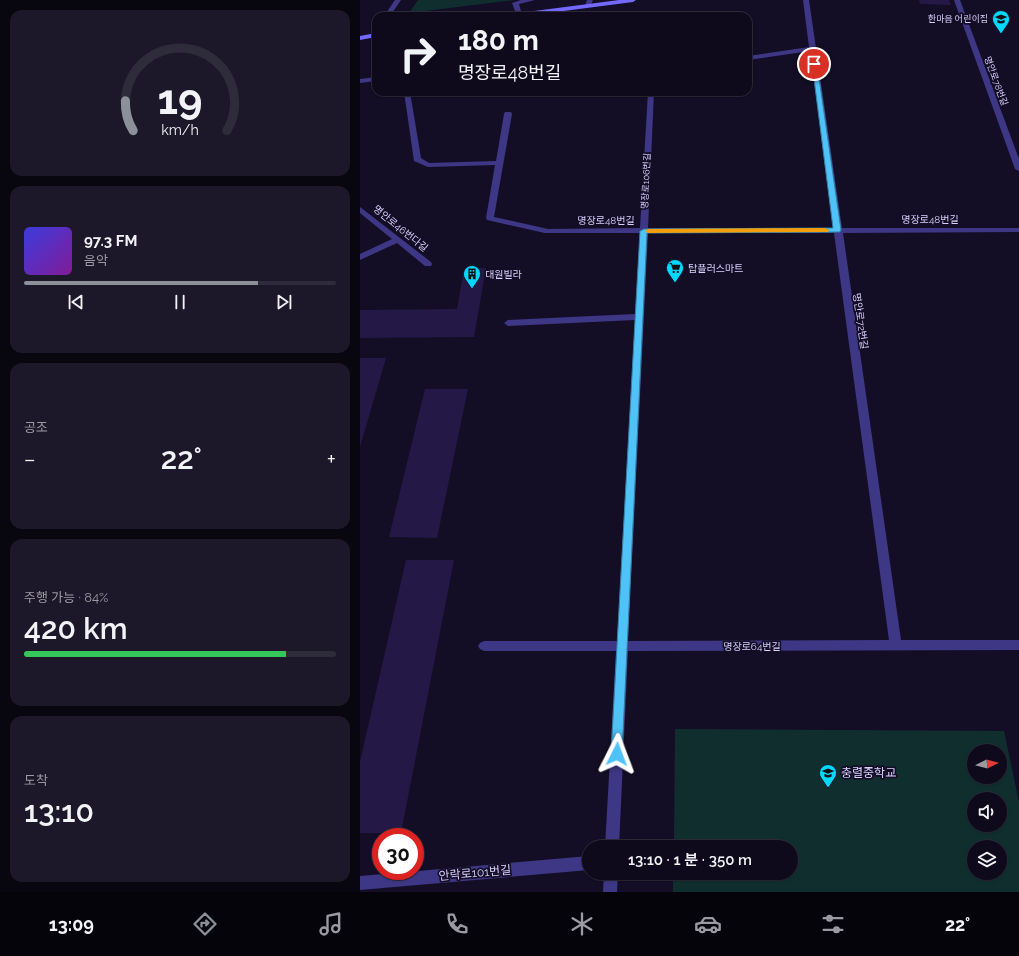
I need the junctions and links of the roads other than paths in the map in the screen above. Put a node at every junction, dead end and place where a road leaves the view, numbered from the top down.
1 (398, 0) edge
2 (532, 0) edge
3 (633, 0) edge
4 (806, 0) edge
5 (957, 0) edge
6 (589, 3) edge
7 (390, 12) edge
8 (518, 12) edge
9 (536, 12) edge
10 (372, 35) edge
11 (360, 38) edge
12 (812, 49) junction
13 (752, 57) edge
14 (372, 80) edge
15 (360, 81) edge
16 (408, 96) edge
17 (651, 96) edge
18 (508, 114) dead end
19 (500, 163) junction
20 (1019, 169) edge
21 (360, 208) edge
22 (837, 230) junction
23 (1019, 230) edge
24 (644, 231) junction
25 (398, 240) junction
26 (360, 257) edge
27 (428, 264) dead end
28 (639, 317) junction
29 (508, 323) dead end
30 (1019, 645) edge
31 (484, 646) dead end
32 (622, 646) junction
33 (896, 646) junction
34 (612, 840) edge
35 (582, 864) edge
36 (611, 880) edge
37 (360, 883) edge
38 (610, 892) edge

1 - 7 street
2 - 8 street
3 - 6 main road
4 - 12 street, 명안로72번길
5 - 20 street, 명안로78번길
6 - 9 main road
10 - 11 main road
12 - 13 street
12 - 22 street, 명안로72번길
14 - 15 street
16 - 19 street
17 - 24 street, 명장로106번길
18 - 19 street, 명장로48번길
19 - 24 street, 명장로48번길
21 - 25 street, 명안로46번다길
22 - 23 street, 명장로48번길
22 - 24 street, 명장로48번길
22 - 33 street, 명안로72번길
24 - 28 street, 명장로106번길
25 - 26 street
25 - 27 street, 명안로46번다길
28 - 29 street
28 - 32 street, 명장로106번길
30 - 33 street, 명장로64번길
31 - 32 street, 명장로64번길
32 - 33 street, 명장로64번길
32 - 34 street, 명장로106번길
35 - 37 street, 안락로101번길
36 - 38 street

